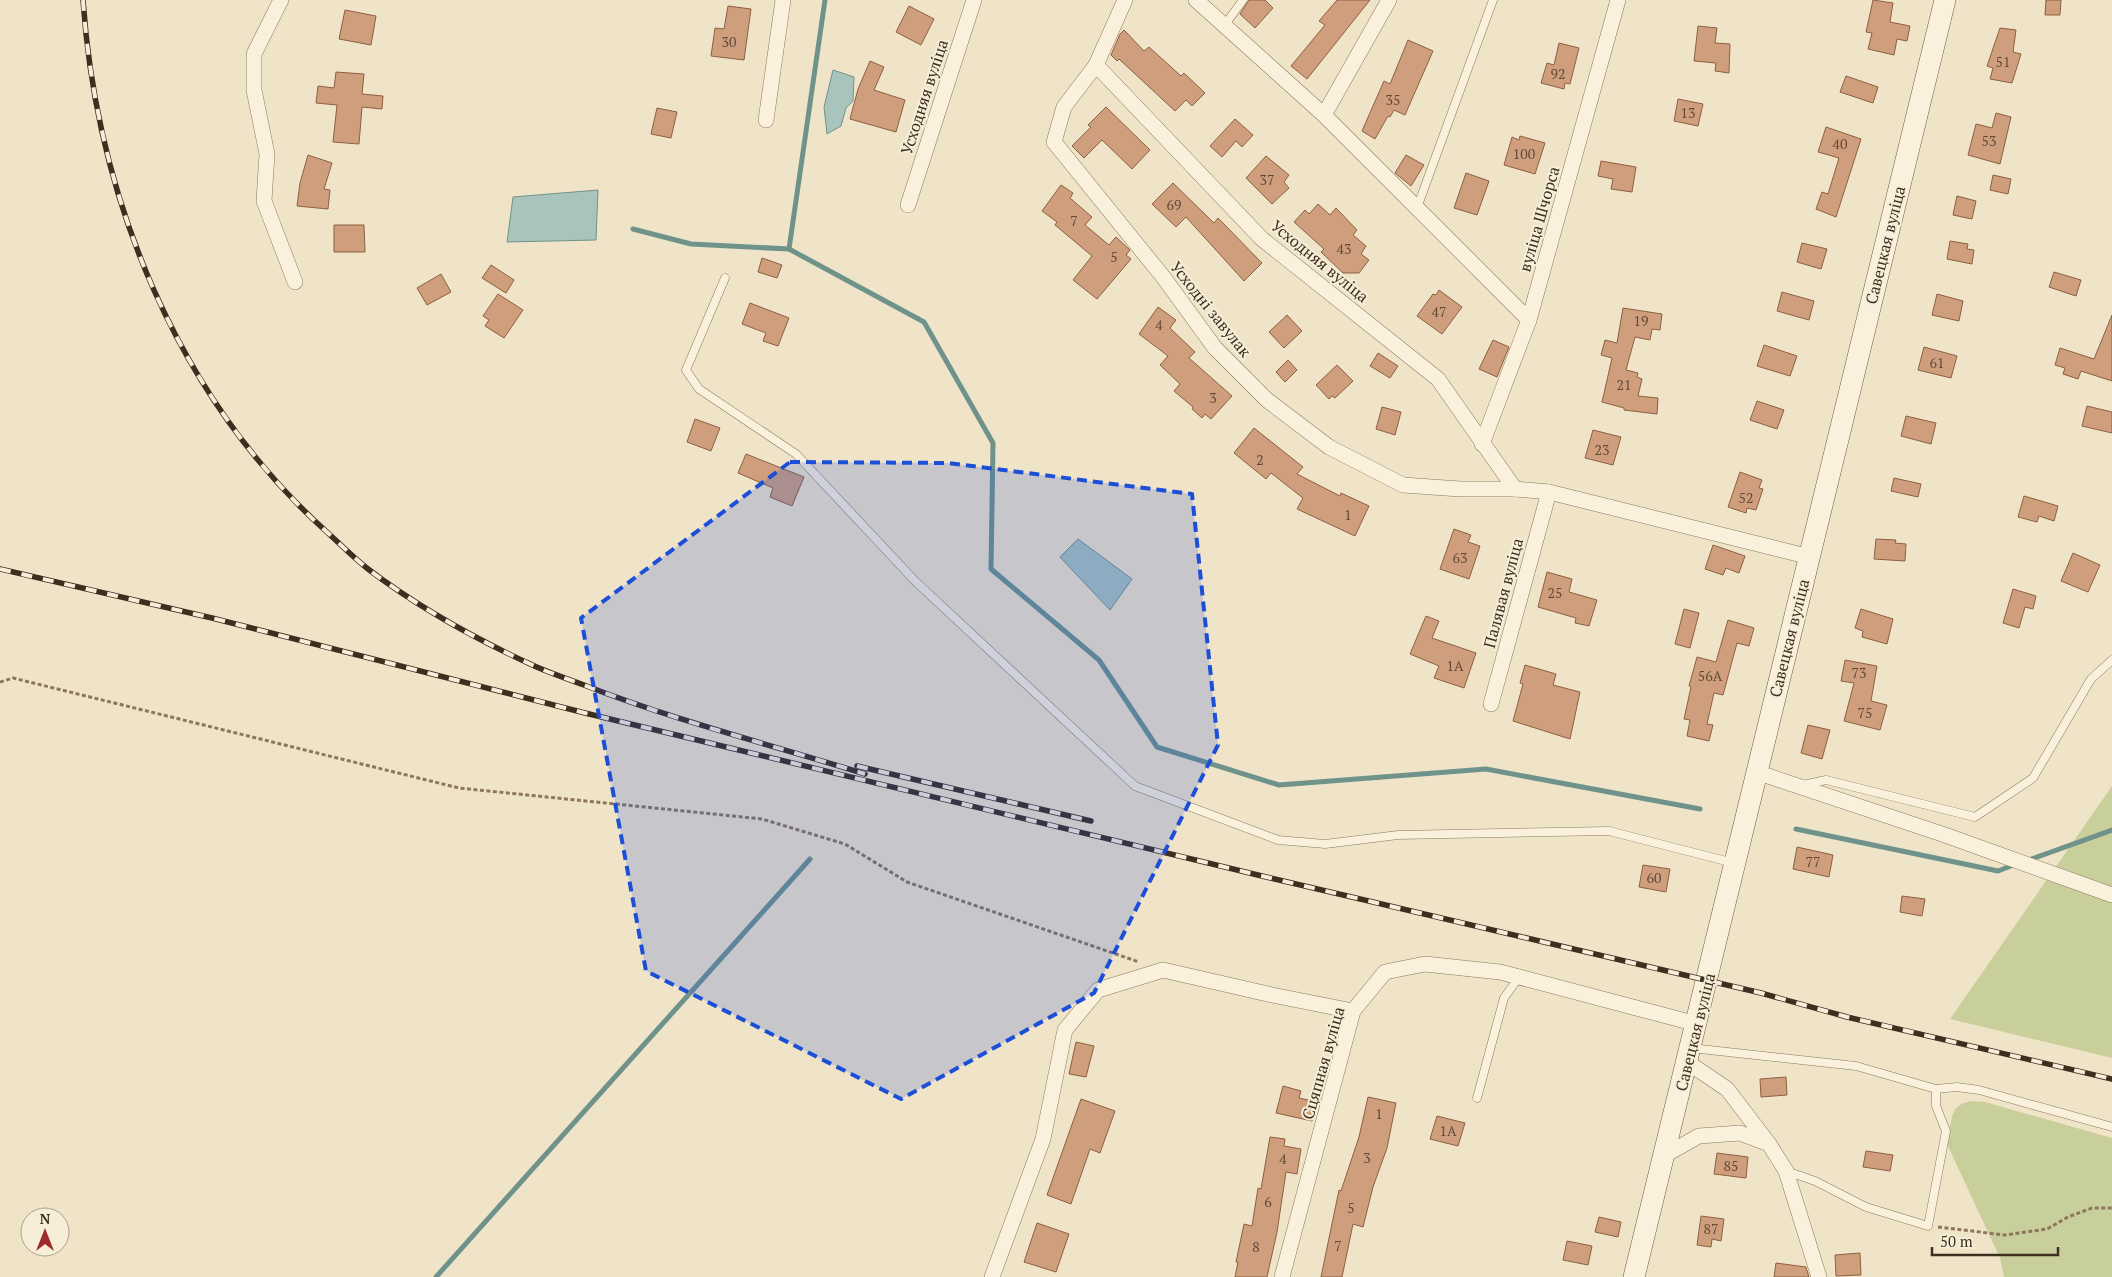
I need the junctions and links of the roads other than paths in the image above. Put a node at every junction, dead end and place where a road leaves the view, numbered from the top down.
1 (281, 0) edge
2 (783, 0) edge
3 (974, 0) edge
4 (1125, 0) edge
5 (1196, 0) edge
6 (1243, 0) edge
7 (1389, 0) edge
8 (1493, 0) edge
9 (1618, 0) edge
10 (1945, 0) edge
11 (1224, 26) junction
12 (1096, 65) junction
13 (1324, 115) junction
14 (766, 120) dead end
15 (908, 205) dead end
16 (1417, 208) junction
17 (725, 278) dead end
18 (295, 282) dead end
19 (1529, 320) junction
20 (1482, 444) junction
21 (1515, 489) junction
22 (1549, 492) junction
23 (1810, 557) junction
24 (2112, 660) edge
25 (1491, 704) dead end
26 (1756, 772) junction
27 (1796, 786) junction
28 (1736, 863) junction
29 (2112, 895) edge
30 (1519, 977) junction
31 (1354, 1011) junction
32 (1697, 1024) junction
33 (1689, 1055) junction
34 (1936, 1090) junction
35 (1478, 1098) dead end
36 (2112, 1127) edge
37 (1769, 1144) junction
38 (1665, 1155) junction
39 (1786, 1171) junction
40 (992, 1277) edge
41 (1282, 1277) edge
42 (1634, 1277) edge
43 (1819, 1277) edge

1 - 18 street
2 - 14 street
3 - 15 street, Усходняя вуліца
4 - 12 street
5 - 11 street
6 - 11 lane
7 - 13 street
8 - 16 lane
9 - 19 street, вуліца Шчорса
10 - 23 main road, Савецкая вуліца
11 - 13 street
12 - 20 street, Усходняя вуліца
12 - 21 street, Усходні завулак
13 - 16 street
16 - 19 street
17 - 28 lane
19 - 20 street, вуліца Шчорса
20 - 21 street, Усходняя вуліца
21 - 22 street, Усходні завулак
22 - 23 street, Усходні завулак
22 - 25 street, Палявая вуліца
23 - 26 main road, Савецкая вуліца
24 - 27 lane
26 - 27 street
26 - 28 main road, Савецкая вуліца
27 - 29 street
28 - 32 main road, Савецкая вуліца
30 - 31 street, Сцяпная вуліца
30 - 32 street, Сцяпная вуліца
30 - 35 lane
31 - 40 street
31 - 41 street, Сцяпная вуліца
32 - 33 main road, Савецкая вуліца
33 - 34 lane
33 - 37 street
33 - 38 main road, Савецкая вуліца
34 - 36 lane
34 - 39 lane
37 - 38 street
37 - 39 street
38 - 42 main road, Савецкая вуліца
39 - 43 street

